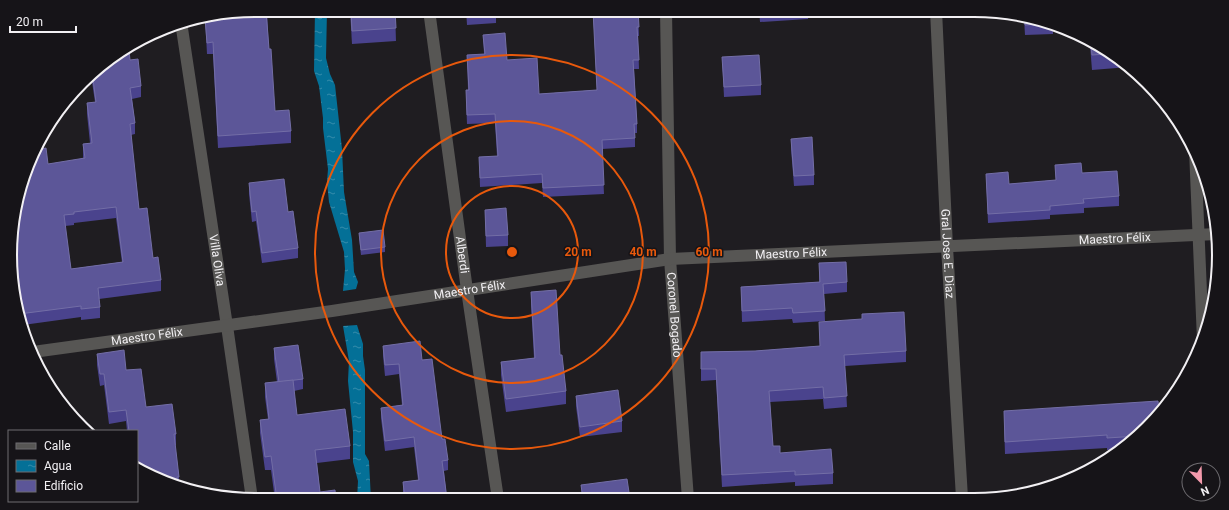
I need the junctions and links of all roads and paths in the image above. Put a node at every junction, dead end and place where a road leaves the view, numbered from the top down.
1 (430, 17) edge
2 (666, 17) edge
3 (936, 17) edge
4 (182, 29) edge
5 (1196, 169) edge
6 (1211, 234) edge
7 (1198, 235) junction
8 (947, 247) junction
9 (670, 259) junction
10 (467, 290) junction
11 (1202, 322) edge
12 (227, 326) junction
13 (38, 351) edge
14 (251, 493) edge
15 (497, 493) edge
16 (688, 493) edge
17 (962, 493) edge

1 - 10 street, Alberdi
2 - 9 street, Coronel Bogado
3 - 8 street, Gral Jose E. Diaz
4 - 12 street, Villa Oliva
5 - 7 street
6 - 7 street, Maestro Félix
7 - 8 street, Maestro Félix
7 - 11 street
8 - 9 street, Maestro Félix
8 - 17 street, Gral Jose E. Diaz
9 - 10 street, Maestro Félix
9 - 16 street, Coronel Bogado
10 - 12 street, Maestro Félix
10 - 15 street, Alberdi
12 - 13 street, Maestro Félix
12 - 14 street, Villa Oliva

